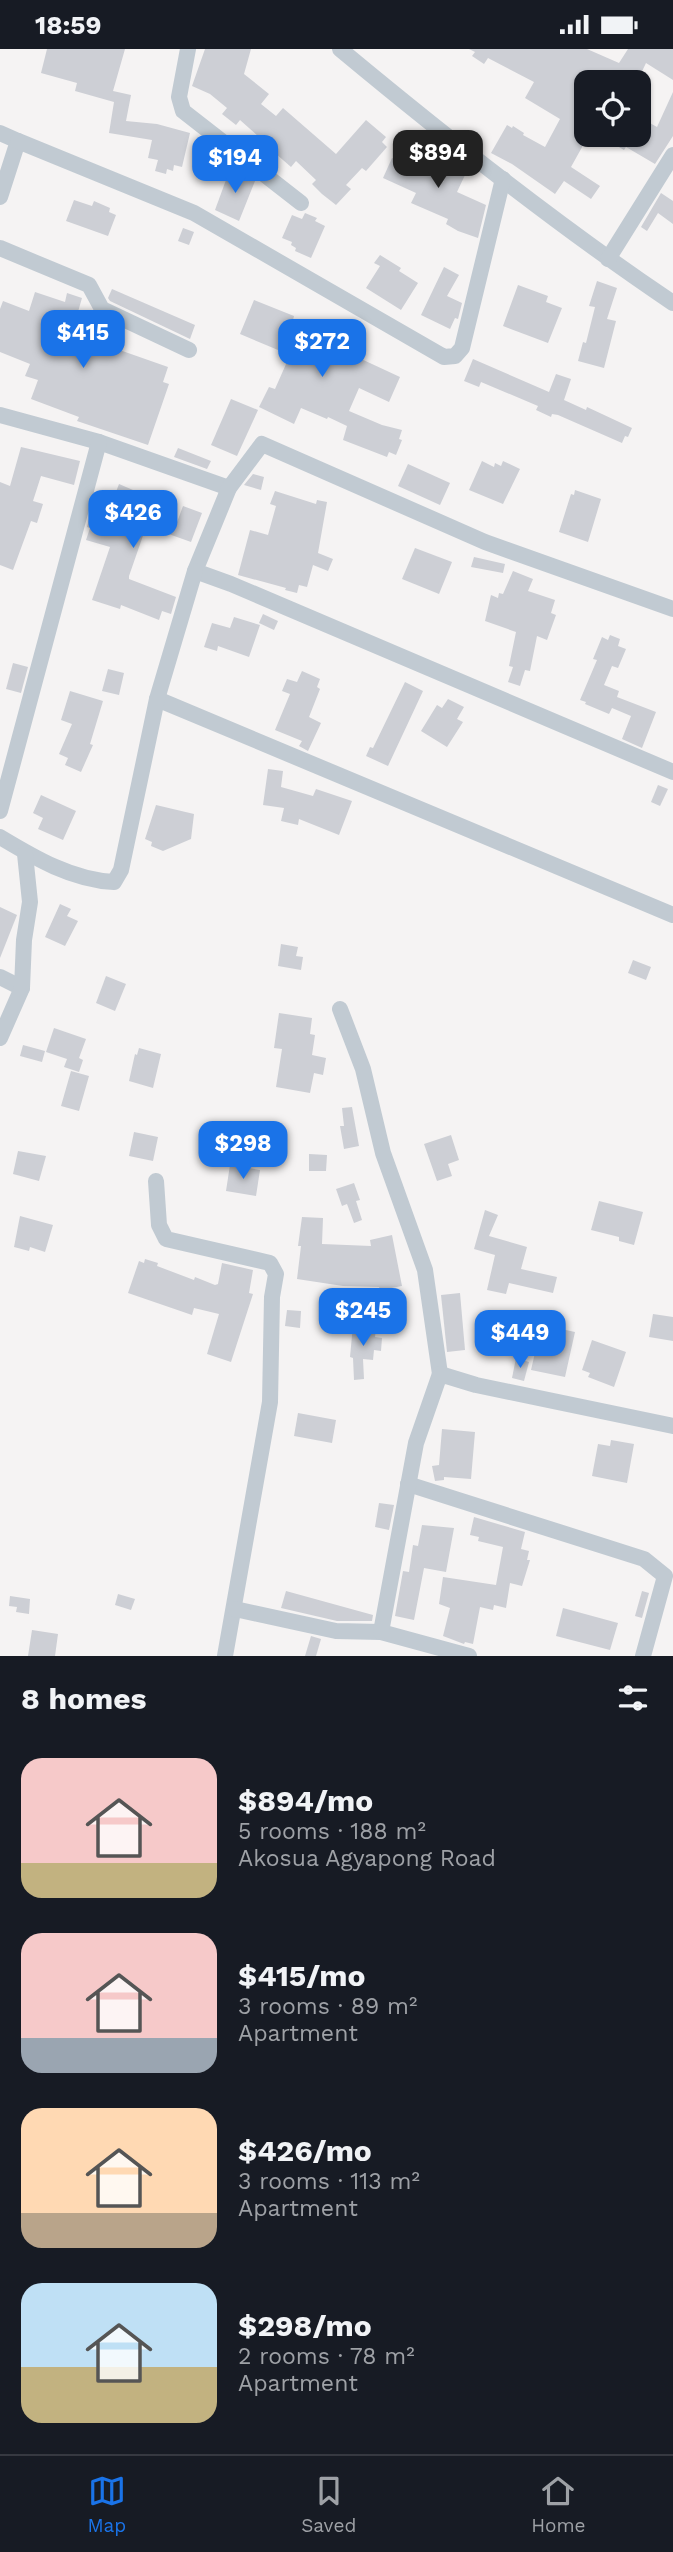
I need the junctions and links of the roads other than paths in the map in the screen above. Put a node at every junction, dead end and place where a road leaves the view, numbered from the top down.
1 (188, 49) edge
2 (340, 49) edge
3 (0, 133) edge
4 (18, 141) junction
5 (673, 155) edge
6 (503, 179) junction
7 (0, 197) edge
8 (301, 203) dead end
9 (0, 249) edge
10 (608, 259) junction
11 (673, 303) edge
12 (189, 350) dead end
13 (0, 415) edge
14 (99, 442) junction
15 (229, 488) junction
16 (195, 571) junction
17 (673, 609) edge
18 (157, 699) junction
19 (673, 772) edge
20 (0, 811) edge
21 (0, 837) edge
22 (25, 854) junction
23 (673, 915) edge
24 (0, 977) edge
25 (22, 988) junction
26 (340, 1009) dead end
27 (0, 1038) edge
28 (156, 1181) dead end
29 (440, 1374) junction
30 (673, 1426) edge
31 (408, 1484) junction
32 (235, 1608) junction
33 (381, 1632) junction
34 (225, 1656) edge
35 (469, 1656) edge
36 (643, 1656) edge

1 - 8 street
2 - 6 street
3 - 4 street
4 - 6 street
4 - 7 street
5 - 10 street
6 - 10 street
9 - 12 street
10 - 11 street
13 - 14 street
14 - 15 street
14 - 20 street
15 - 16 street
15 - 17 street
16 - 18 street
16 - 19 street
18 - 22 street
18 - 23 street
21 - 22 street
22 - 25 street
24 - 25 street
25 - 27 street
26 - 29 street
28 - 32 street
29 - 30 street
29 - 31 street
31 - 33 street
31 - 36 street
32 - 33 street
32 - 34 street
33 - 35 street

